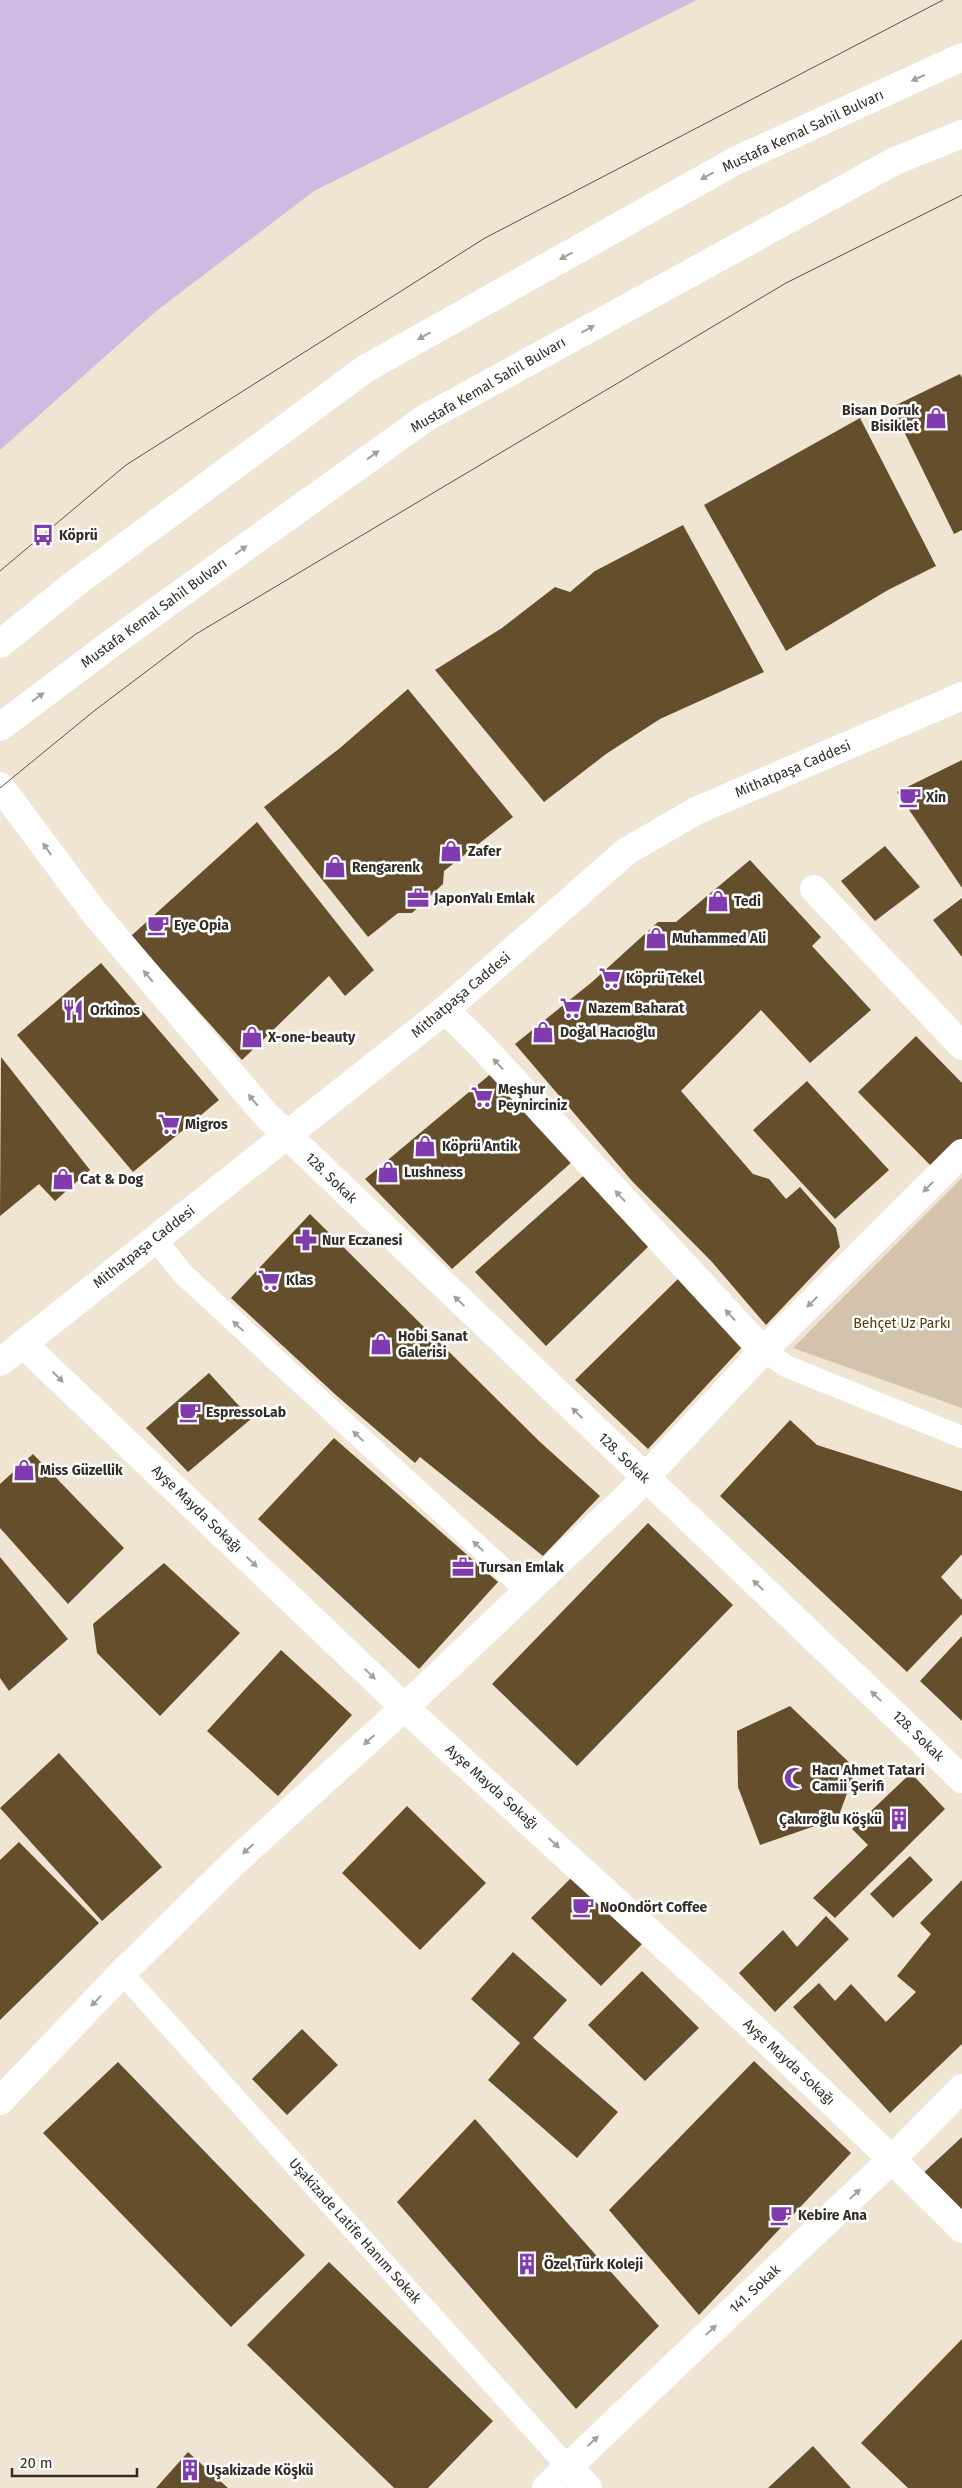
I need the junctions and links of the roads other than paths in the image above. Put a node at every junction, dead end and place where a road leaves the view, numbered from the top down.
1 (962, 58) edge
2 (962, 134) edge
3 (0, 644) edge
4 (962, 696) edge
5 (0, 727) edge
6 (0, 786) edge
7 (814, 889) dead end
8 (445, 1010) junction
9 (962, 1046) edge
10 (287, 1135) junction
11 (962, 1153) edge
12 (154, 1238) junction
13 (23, 1344) junction
14 (763, 1351) junction
15 (0, 1362) edge
16 (962, 1437) edge
17 (645, 1478) junction
18 (526, 1590) junction
19 (405, 1707) junction
20 (962, 1779) edge
21 (122, 1973) junction
22 (962, 2088) edge
23 (0, 2102) edge
24 (892, 2159) junction
25 (962, 2229) edge
26 (567, 2466) junction
27 (546, 2488) edge
28 (588, 2488) edge

1 -> 3 street, Mustafa Kemal Sahil Bulvarı
5 -> 2 street, Mustafa Kemal Sahil Bulvarı
4 - 8 street, Mithatpaşa Caddesi
10 -> 6 street, 128. Sokak
7 - 9 street
8 - 10 street, Mithatpaşa Caddesi
14 -> 8 street
10 - 12 street, Mithatpaşa Caddesi
17 -> 10 street, 128. Sokak
11 -> 14 street
12 - 13 street, Mithatpaşa Caddesi
18 -> 12 lane
13 - 15 street, Mithatpaşa Caddesi
13 -> 19 street, Ayşe Mayda Sokağı
14 - 16 lane
14 - 17 street
17 - 18 street
20 -> 17 street, 128. Sokak
18 - 19 street
19 -> 21 street
19 -> 24 street, Ayşe Mayda Sokağı
21 -> 23 street
21 - 26 lane, Uşakizade Latife Hanım Sokak
22 - 24 street, 141. Sokak
24 - 25 street, Ayşe Mayda Sokağı
26 -> 24 street, 141. Sokak
26 - 27 street, 141. Sokak
26 - 28 street, Uşakizade Latife Hanım Sokak

